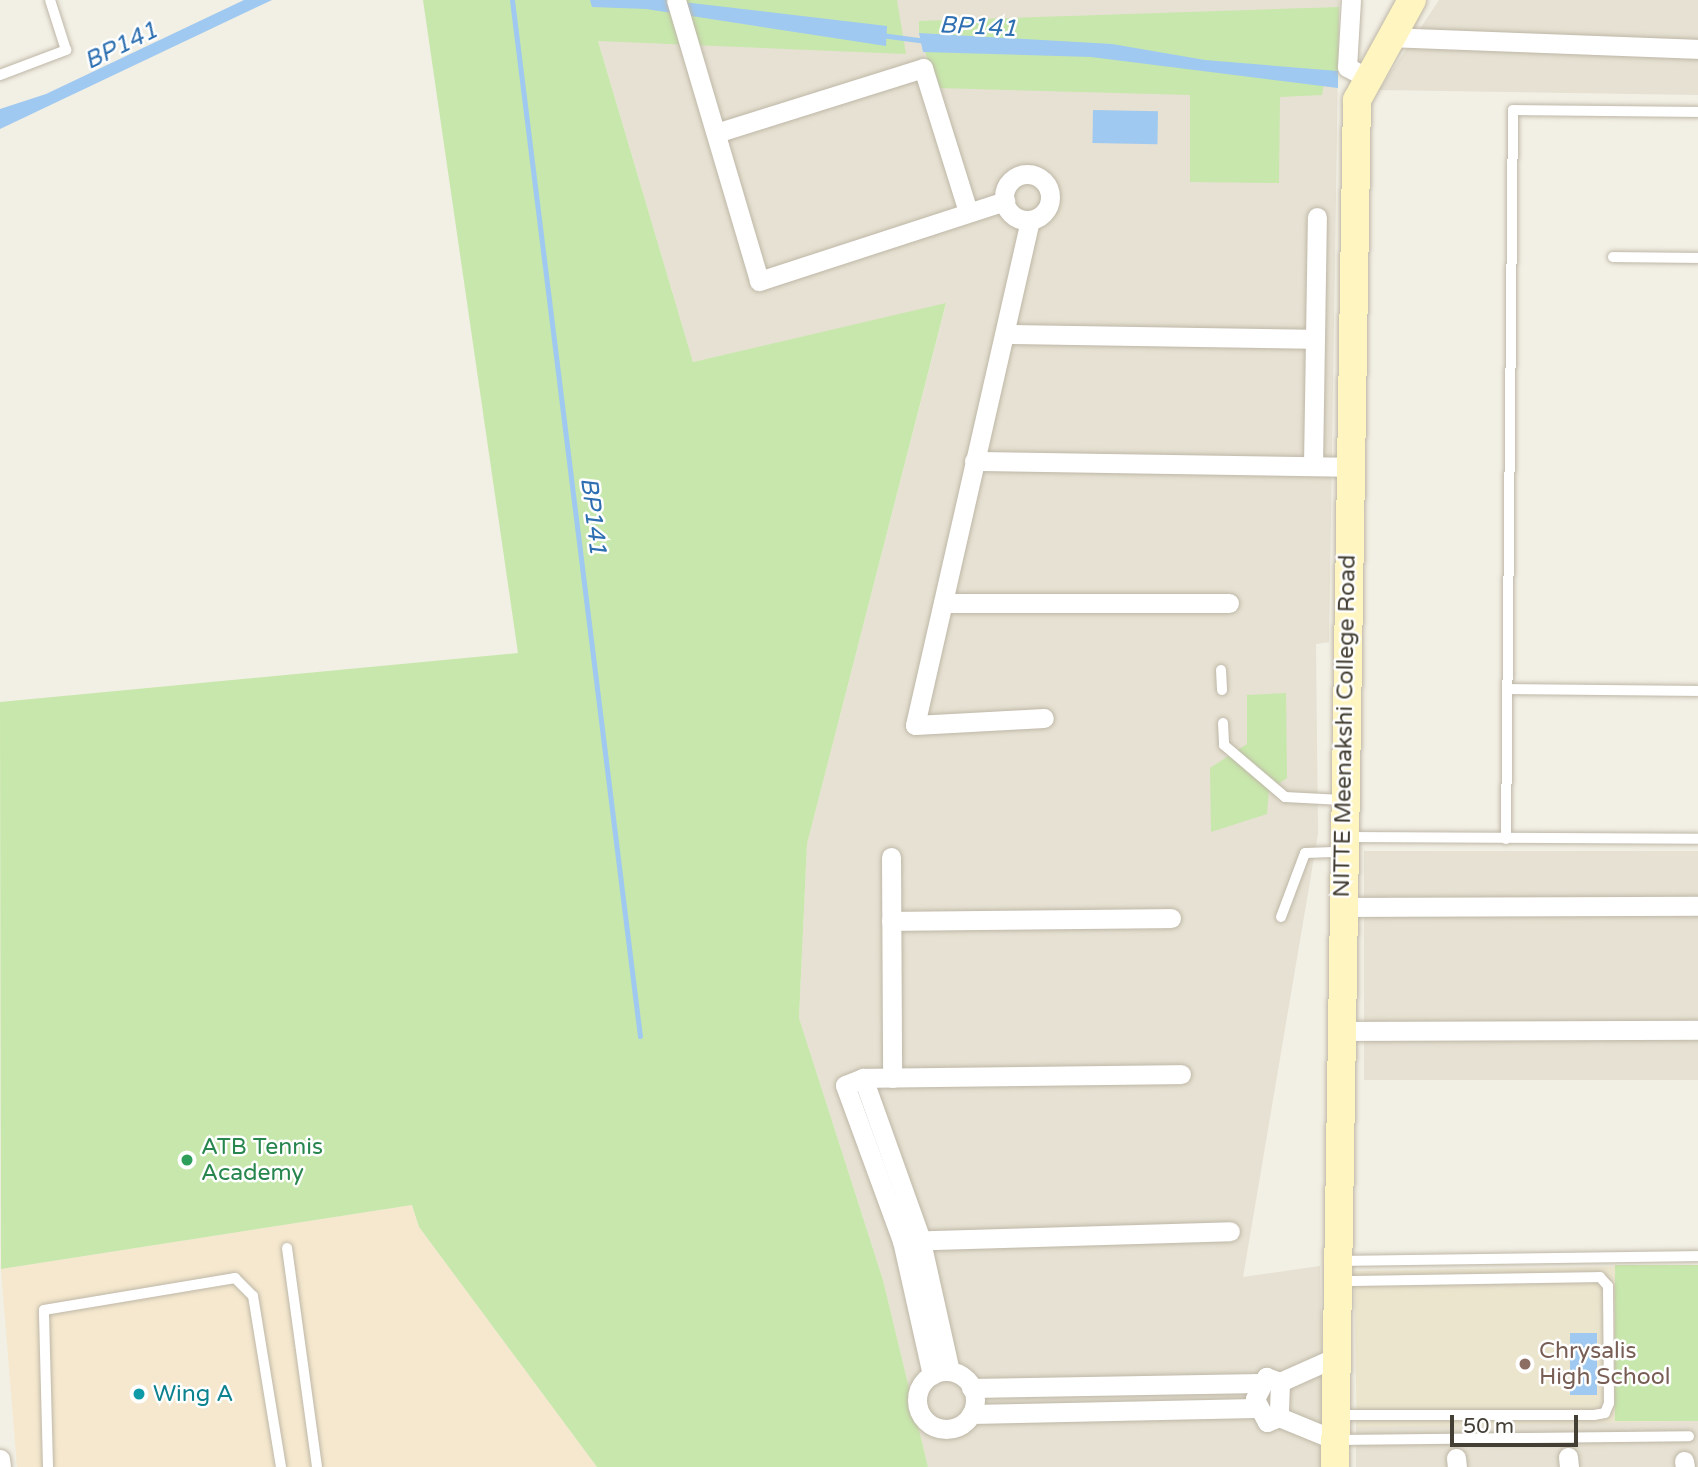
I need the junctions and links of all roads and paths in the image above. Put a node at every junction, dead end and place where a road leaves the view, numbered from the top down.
1 (50, 0) edge
2 (1351, 0) edge
3 (1412, 0) edge
4 (678, 6) edge
5 (1390, 37) junction
6 (1698, 49) edge
7 (0, 75) edge
8 (1367, 78) junction
9 (1698, 112) edge
10 (716, 133) junction
11 (1005, 201) junction
12 (968, 212) junction
13 (1317, 217) dead end
14 (1030, 220) junction
15 (1613, 257) dead end
16 (1698, 258) edge
17 (1005, 334) junction
18 (1315, 339) junction
19 (974, 461) junction
20 (1313, 466) junction
21 (1352, 467) junction
22 (943, 603) junction
23 (1229, 603) dead end
24 (1221, 670) dead end
25 (1508, 689) junction
26 (1222, 690) dead end
27 (1698, 691) edge
28 (1044, 718) dead end
29 (1223, 723) dead end
30 (1342, 800) junction
31 (1506, 839) junction
32 (1698, 839) edge
33 (1341, 844) junction
34 (891, 857) dead end
35 (1698, 906) edge
36 (1340, 907) junction
37 (1281, 917) dead end
38 (1171, 918) dead end
39 (891, 921) junction
40 (1698, 1030) edge
41 (1339, 1031) junction
42 (1181, 1074) dead end
43 (892, 1078) junction
44 (1230, 1231) dead end
45 (911, 1239) junction
46 (287, 1248) dead end
47 (1698, 1256) edge
48 (1337, 1271) junction
49 (1336, 1357) junction
50 (941, 1373) junction
51 (1280, 1382) junction
52 (1260, 1383) junction
53 (971, 1388) junction
54 (1256, 1408) junction
55 (971, 1414) junction
56 (1279, 1417) junction
57 (1689, 1436) dead end
58 (1335, 1441) edge
59 (0, 1459) edge
60 (1, 1467) edge
61 (48, 1467) edge
62 (281, 1467) edge
63 (317, 1467) edge

1 - 7 lane
2 - 8 street
3 - 5 street, NITTE Meenakshi College Road
4 - 10 street
5 - 6 street
5 - 8 street, NITTE Meenakshi College Road
8 - 21 street, NITTE Meenakshi College Road
9 - 25 lane
10 - 12 street
10 - 12 street
11 - 12 street
11 - 14 street
11 - 14 street
13 - 18 street
14 - 17 street
15 - 16 lane
17 - 18 street
17 - 19 street
18 - 20 street
19 - 20 street
19 - 22 street
20 - 21 street
21 - 30 street, NITTE Meenakshi College Road
22 - 23 street
22 - 28 street
24 - 26 lane
25 - 27 lane
25 - 31 lane
29 - 30 lane
30 - 33 street, NITTE Meenakshi College Road
31 - 32 lane
31 - 33 lane
33 - 36 street, NITTE Meenakshi College Road
33 - 37 lane
34 - 39 street
35 - 36 street
36 - 41 street, NITTE Meenakshi College Road
38 - 39 street
39 - 43 street
40 - 41 street
41 - 48 street, NITTE Meenakshi College Road
42 - 43 street
43 - 45 street
44 - 45 street
45 - 50 street
46 - 63 lane
47 - 48 lane
48 - 49 street, NITTE Meenakshi College Road
48 - 58 lane
49 - 51 street
49 - 58 street, NITTE Meenakshi College Road
50 - 53 street
50 - 55 street
51 - 52 street
51 - 56 street
52 - 53 street
52 - 54 street
53 - 55 street
54 - 55 street
54 - 56 street
56 - 58 street
57 - 58 lane
59 - 60 street
61 - 62 lane

